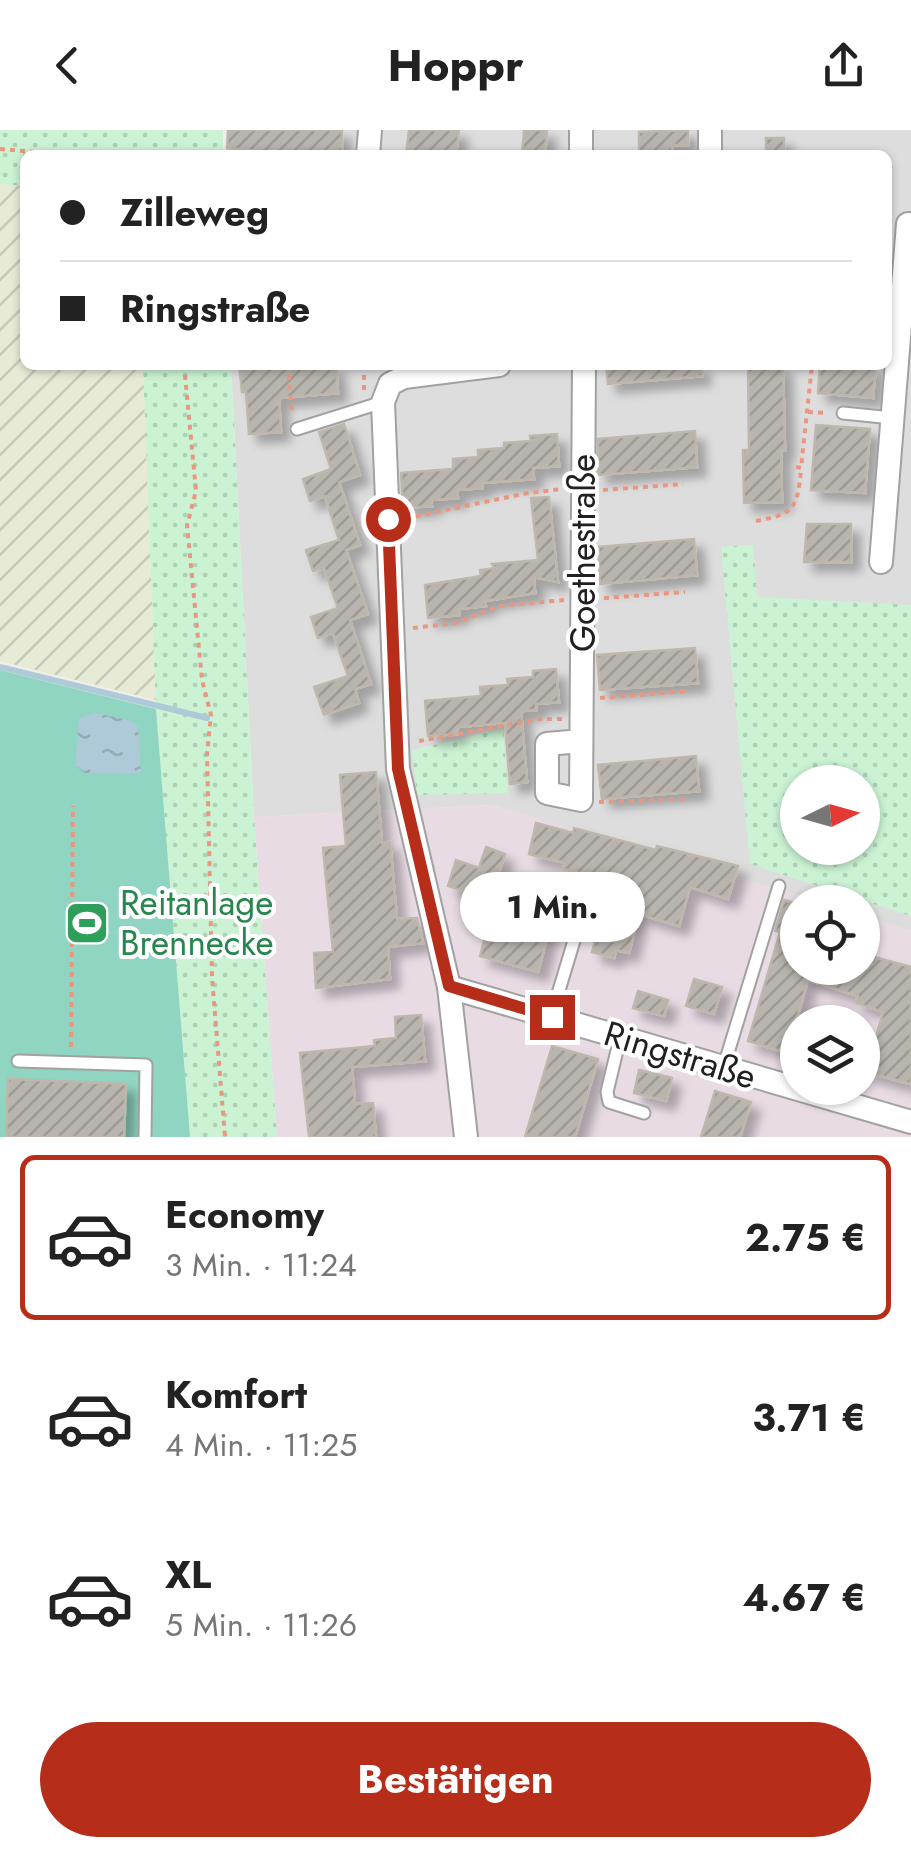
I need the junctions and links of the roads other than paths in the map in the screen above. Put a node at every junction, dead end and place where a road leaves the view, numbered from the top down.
1 (902, 223) edge
2 (459, 370) edge
3 (584, 370) edge
4 (374, 406) junction
5 (843, 413) road end
6 (892, 418) junction
7 (297, 429) road end
8 (900, 444) edge
9 (881, 562) dead end
10 (582, 741) junction
11 (779, 886) dead end
12 (576, 934) dead end
13 (449, 986) junction
14 (552, 1017) junction
15 (620, 1038) junction
16 (18, 1061) dead end
17 (723, 1069) junction
18 (644, 1112) dead end
19 (911, 1122) edge
20 (145, 1137) edge
21 (466, 1137) edge

1 - 6 street
2 - 4 street
3 - 10 street, Goethestraße
4 - 7 lane
4 - 13 street
5 - 6 lane
6 - 8 street
8 - 9 street
10 - 10 street, Goethestraße
11 - 17 lane
12 - 14 lane
13 - 14 street, Ringstraße
13 - 21 street
14 - 15 street, Ringstraße
15 - 17 street, Ringstraße
15 - 18 lane
16 - 20 lane
17 - 19 street, Ringstraße

